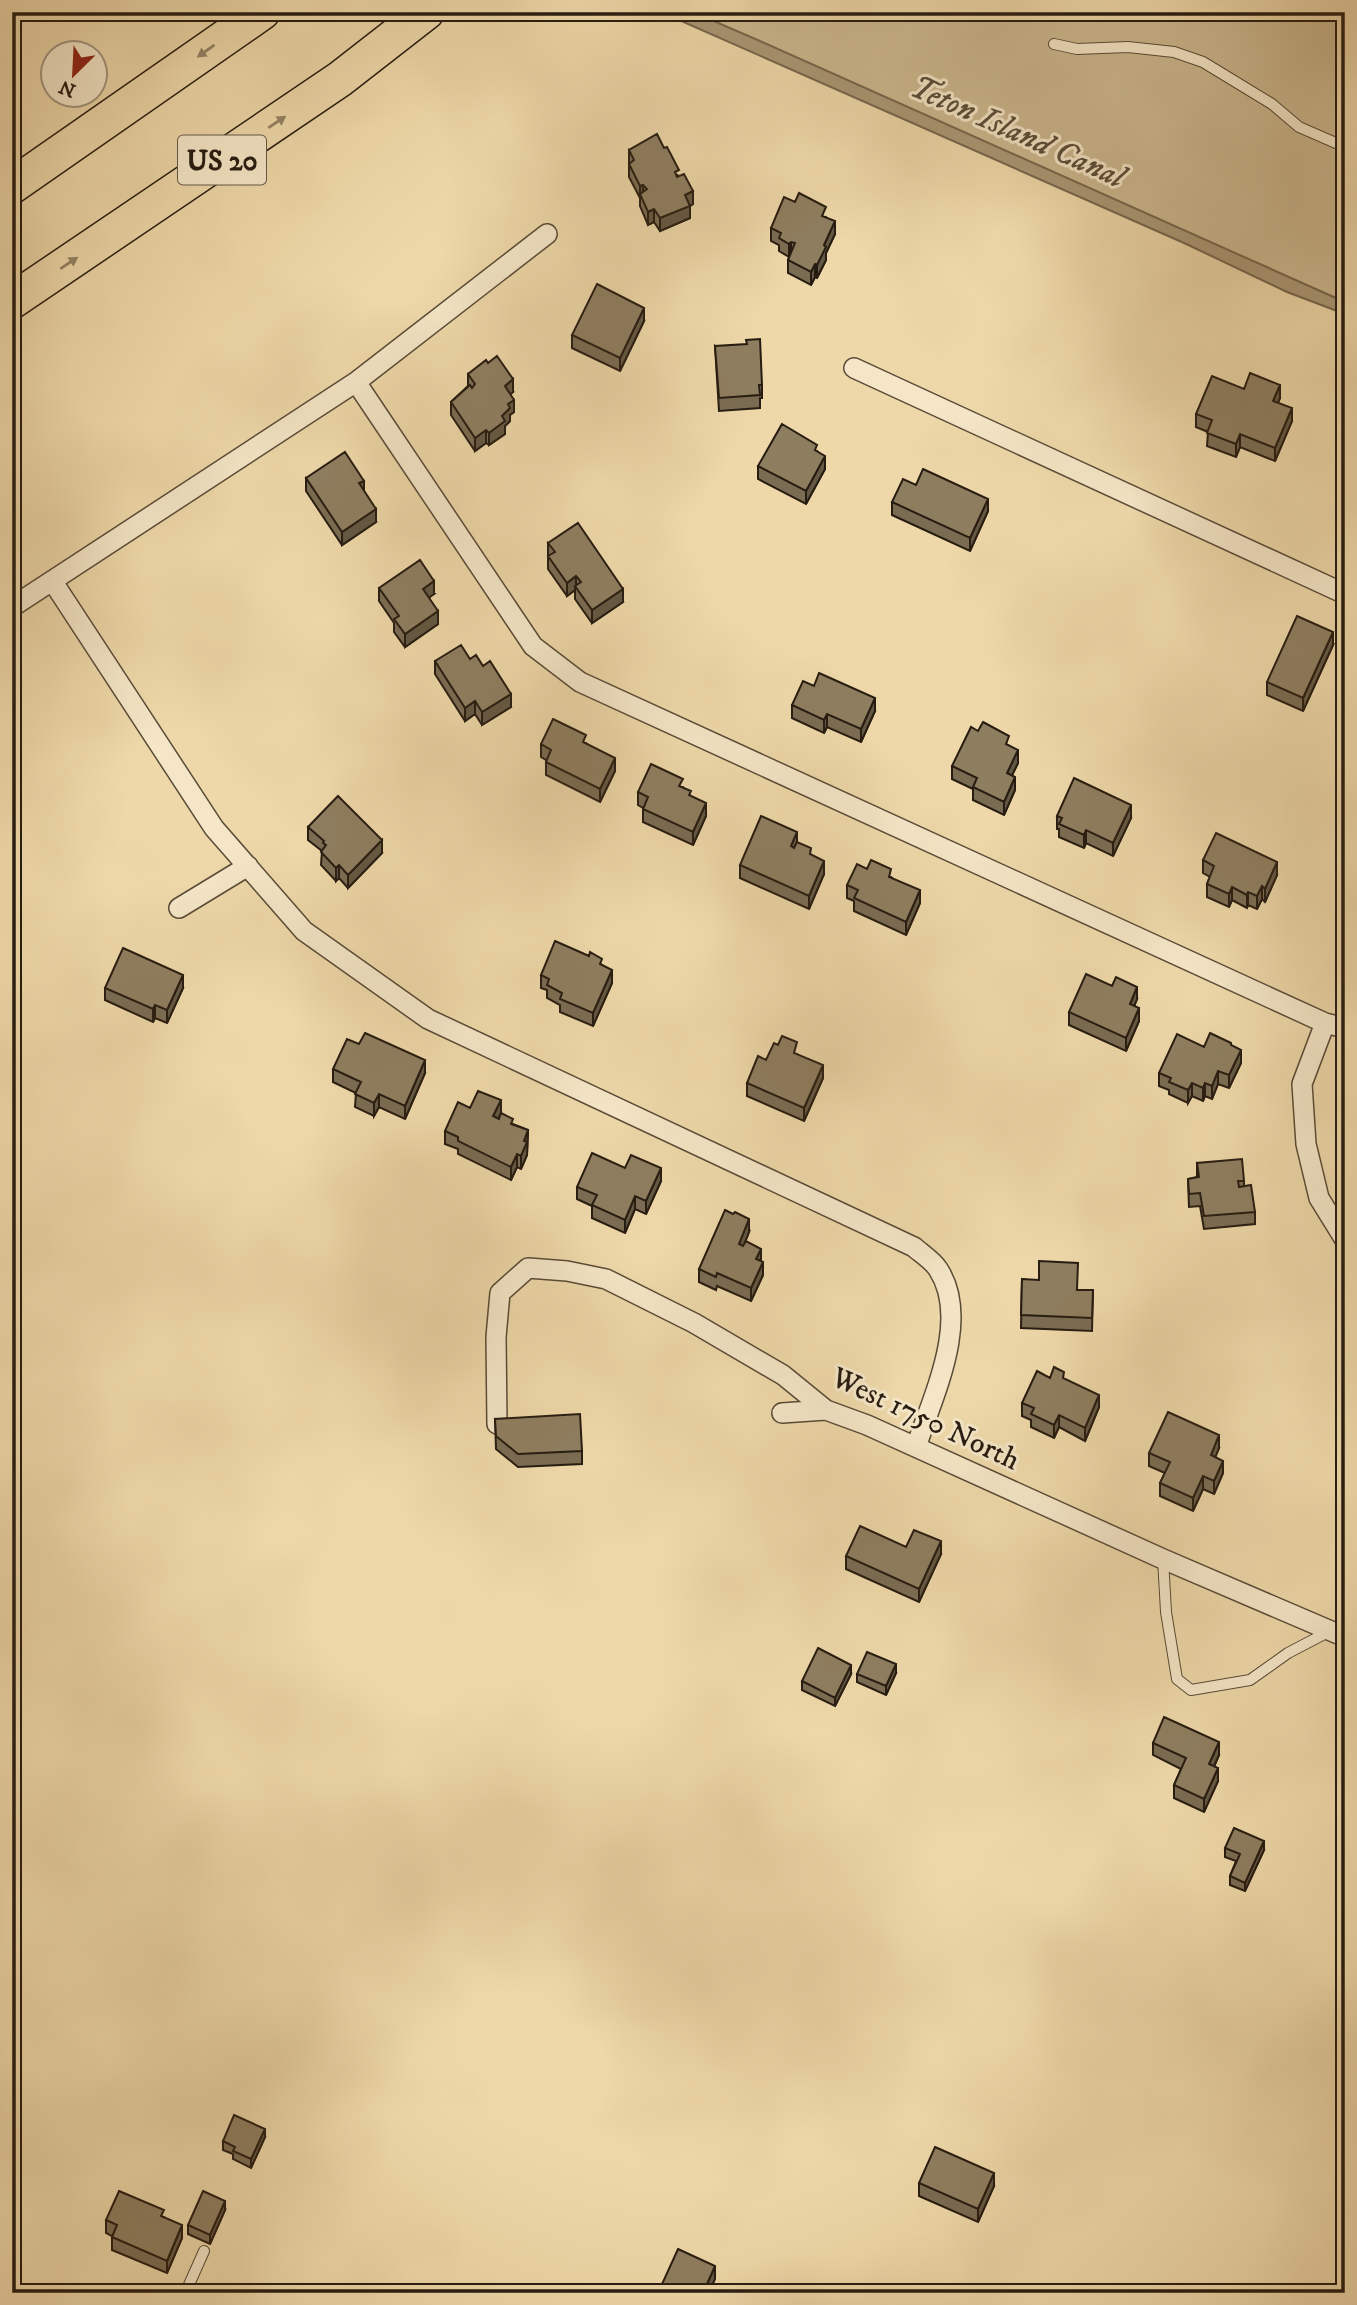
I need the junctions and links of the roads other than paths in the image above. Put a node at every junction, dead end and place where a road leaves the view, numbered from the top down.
1 (262, 12) edge
2 (426, 12) edge
3 (1054, 44) dead end
4 (1345, 147) edge
5 (12, 186) edge
6 (547, 234) dead end
7 (12, 301) edge
8 (854, 368) dead end
9 (356, 382) junction
10 (53, 582) junction
11 (1345, 594) edge
12 (12, 607) edge
13 (248, 866) junction
14 (179, 908) dead end
15 (1325, 1023) junction
16 (1345, 1028) edge
17 (1345, 1240) edge
18 (826, 1410) junction
19 (782, 1413) dead end
20 (497, 1424) edge
21 (916, 1447) junction
22 (1163, 1559) junction
23 (1337, 1634) edge
24 (204, 2251) dead end
25 (182, 2293) edge

1 -> 5 highway
7 -> 2 highway, US 20
3 - 4 lane
6 - 9 street
8 - 11 street
9 - 10 street
9 - 15 street
10 - 12 street
10 - 13 street
13 - 14 street
13 - 21 street
15 - 16 street
15 - 17 street
18 - 19 street
18 - 20 street, West 1750 North
18 - 21 street, West 1750 North
21 - 22 street, West 1750 North
22 - 23 street, West 1750 North
22 - 23 lane
24 - 25 lane

